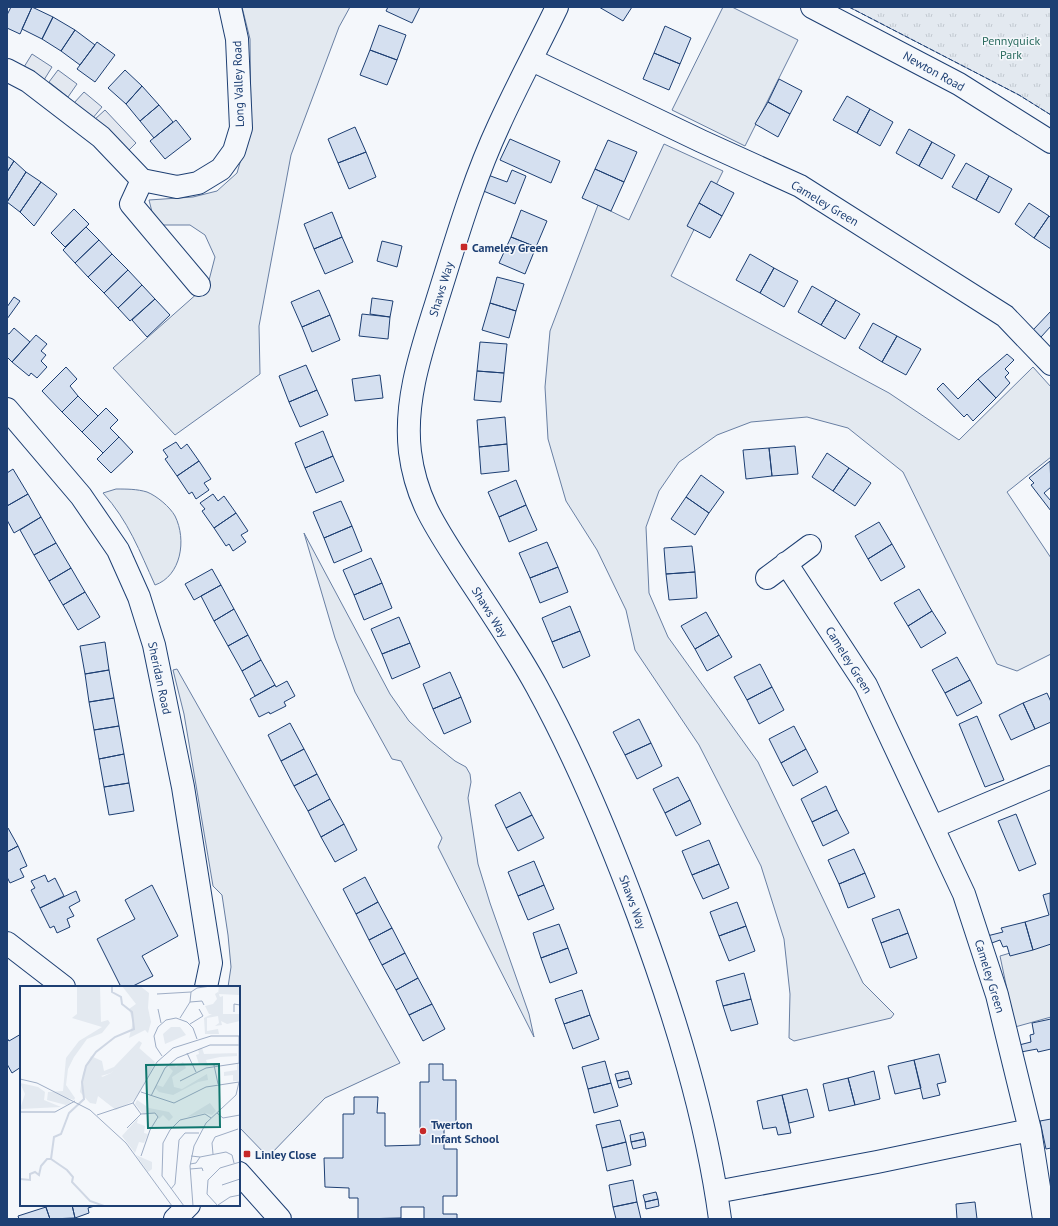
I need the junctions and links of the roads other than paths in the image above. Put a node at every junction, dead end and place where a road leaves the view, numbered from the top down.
1 (230, 7) edge
2 (557, 7) edge
3 (812, 7) edge
4 (532, 60) junction
5 (7, 70) edge
6 (1051, 142) edge
7 (142, 180) junction
8 (199, 285) dead end
9 (1051, 364) edge
10 (7, 409) edge
11 (810, 546) dead end
12 (786, 563) junction
13 (767, 578) dead end
14 (1051, 777) edge
15 (932, 828) junction
16 (7, 943) edge
17 (63, 986) edge
18 (206, 986) edge
19 (1030, 1130) junction
20 (240, 1174) edge
21 (716, 1192) junction
22 (188, 1206) edge
23 (175, 1219) edge
24 (280, 1219) edge
25 (720, 1219) edge
26 (1044, 1219) edge

1 - 7 street, Long Valley Road
2 - 4 street, Shaws Way
3 - 6 street, Newton Road
4 - 9 street, Cameley Green
4 - 21 street, Shaws Way
5 - 7 street
7 - 8 street
10 - 18 street, Sheridan Road
11 - 12 street
12 - 13 street
12 - 15 street, Cameley Green
14 - 15 street
15 - 19 street, Cameley Green
16 - 17 street
19 - 21 street
19 - 26 street, Cameley Green
20 - 24 street
21 - 25 street, Shaws Way
22 - 23 street

